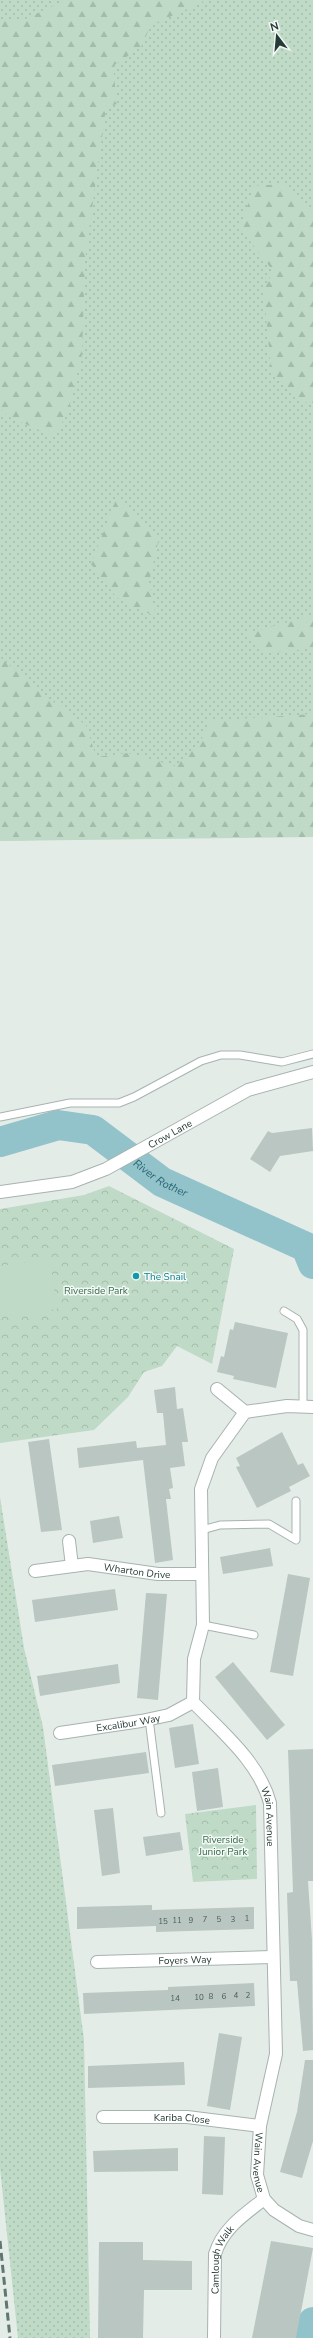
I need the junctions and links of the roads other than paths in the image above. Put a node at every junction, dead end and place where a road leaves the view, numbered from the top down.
1 (313, 1054) edge
2 (313, 1072) edge
3 (0, 1117) edge
4 (0, 1192) edge
5 (284, 1311) dead end
6 (217, 1389) dead end
7 (308, 1406) edge
8 (245, 1412) junction
9 (296, 1501) dead end
10 (202, 1530) junction
11 (69, 1541) dead end
12 (72, 1566) junction
13 (35, 1571) dead end
14 (202, 1574) junction
15 (203, 1625) junction
16 (254, 1635) dead end
17 (194, 1702) junction
18 (149, 1719) junction
19 (60, 1733) dead end
20 (161, 1813) dead end
21 (272, 1957) junction
22 (97, 1962) dead end
23 (103, 2117) dead end
24 (260, 2126) junction
25 (264, 2199) junction
26 (313, 2230) edge
27 (214, 2338) edge

1 - 3 lane
2 - 4 street, Crow Lane
5 - 7 lane
6 - 8 street
7 - 8 street
8 - 10 street
9 - 10 lane
10 - 14 street
11 - 12 street
12 - 13 street, Wharton Drive
12 - 14 street, Wharton Drive
14 - 15 street
15 - 16 lane
15 - 17 street
17 - 18 street, Excalibur Way
17 - 21 street, Wain Avenue
18 - 19 street, Excalibur Way
18 - 20 lane
21 - 22 street, Foyers Way
21 - 24 street, Wain Avenue
23 - 24 street, Kariba Close
24 - 25 street, Wain Avenue
25 - 26 street, Wain Avenue
25 - 27 street, Camlough Walk

